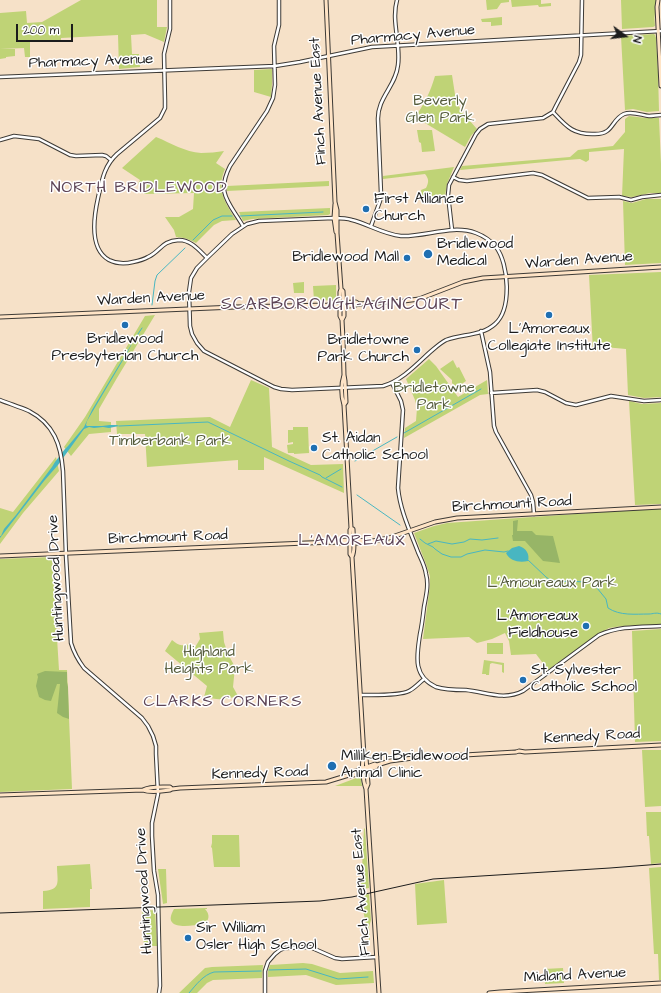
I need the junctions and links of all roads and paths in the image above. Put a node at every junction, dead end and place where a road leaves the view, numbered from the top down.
1 (170, 0) edge
2 (279, 0) edge
3 (326, 0) edge
4 (396, 0) edge
5 (582, 0) edge
6 (658, 0) edge
7 (660, 31) edge
8 (581, 36) junction
9 (397, 46) junction
10 (328, 56) junction
11 (274, 66) junction
12 (164, 70) junction
13 (0, 77) edge
14 (661, 86) edge
15 (553, 112) junction
16 (661, 115) edge
17 (0, 140) edge
18 (111, 160) junction
19 (453, 177) junction
20 (661, 195) edge
21 (336, 218) junction
22 (243, 226) junction
23 (371, 226) junction
24 (452, 230) junction
25 (207, 258) junction
26 (661, 268) edge
27 (506, 277) junction
28 (342, 304) junction
29 (189, 309) junction
30 (0, 317) edge
31 (481, 332) junction
32 (392, 383) junction
33 (344, 388) junction
34 (491, 393) junction
35 (0, 400) edge
36 (661, 400) edge
37 (661, 507) edge
38 (534, 514) junction
39 (410, 531) junction
40 (352, 542) junction
41 (66, 553) junction
42 (0, 556) edge
43 (661, 626) edge
44 (424, 678) junction
45 (361, 695) junction
46 (661, 745) edge
47 (365, 769) junction
48 (158, 789) junction
49 (0, 795) edge
50 (377, 957) junction
51 (661, 983) edge
52 (159, 993) edge
53 (266, 993) edge
54 (380, 993) edge
55 (489, 993) edge

1 - 12 street
2 - 11 street
3 - 10 main road, Finch Avenue East
4 - 9 street
5 - 8 street
6 - 7 main road
7 - 8 street, Pharmacy Avenue
7 - 14 main road
8 - 9 street, Pharmacy Avenue
8 - 15 street
9 - 10 street, Pharmacy Avenue
9 - 23 street
10 - 11 street, Pharmacy Avenue
10 - 21 main road, Finch Avenue East
11 - 12 street, Pharmacy Avenue
11 - 22 street
12 - 13 street, Pharmacy Avenue
12 - 18 street
15 - 16 street
15 - 19 street
17 - 18 street
18 - 25 street
19 - 20 street
19 - 24 street
21 - 22 street
21 - 23 street
21 - 28 main road, Finch Avenue East
22 - 25 street
23 - 24 street
24 - 27 street
25 - 29 street
26 - 27 main road, Warden Avenue
27 - 28 main road, Warden Avenue
27 - 31 street
28 - 29 main road, Warden Avenue
28 - 33 main road, Finch Avenue East
29 - 30 main road, Warden Avenue
29 - 33 street
31 - 32 street
31 - 34 street
32 - 33 street
32 - 39 street
33 - 40 main road, Finch Avenue East
34 - 36 street
34 - 38 street
35 - 41 street, Huntingwood Drive
37 - 38 main road, Birchmount Road
38 - 39 main road, Birchmount Road
39 - 40 main road, Birchmount Road
39 - 44 street
40 - 41 main road, Birchmount Road
40 - 45 main road, Finch Avenue East
41 - 42 main road, Birchmount Road
41 - 48 street, Huntingwood Drive
43 - 44 street
44 - 45 street
45 - 47 main road, Finch Avenue East
46 - 47 main road, Kennedy Road
47 - 48 main road, Kennedy Road
47 - 50 main road, Finch Avenue East
48 - 49 main road, Kennedy Road
48 - 52 street, Huntingwood Drive
50 - 53 street
50 - 54 main road, Finch Avenue East
51 - 55 main road, Midland Avenue

